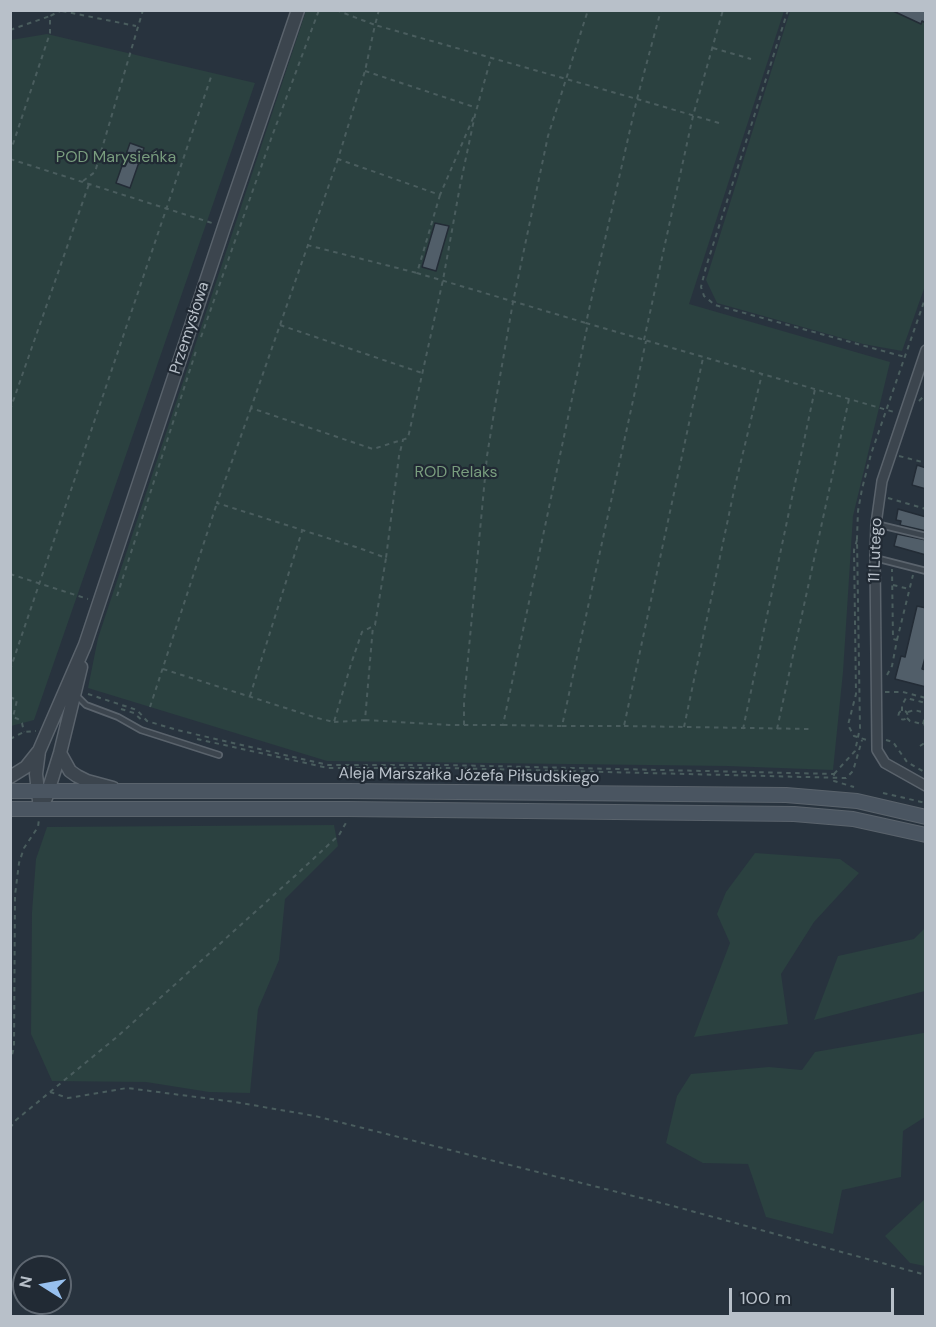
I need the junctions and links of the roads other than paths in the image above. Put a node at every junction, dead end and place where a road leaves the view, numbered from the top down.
1 (298, 10) edge
2 (926, 350) edge
3 (876, 524) junction
4 (926, 536) edge
5 (875, 558) junction
6 (926, 571) edge
7 (76, 693) junction
8 (39, 751) junction
9 (60, 753) junction
10 (219, 754) dead end
11 (10, 777) edge
12 (926, 786) edge
13 (10, 791) edge
14 (44, 791) junction
15 (125, 791) junction
16 (10, 809) edge
17 (40, 809) junction
18 (926, 817) edge
19 (926, 835) edge

1 - 7 street, Przemysłowa
2 - 3 street, 11 Lutego
3 - 4 lane
3 - 5 street, 11 Lutego
5 - 6 lane
5 - 12 street, 11 Lutego
7 - 8 street, Przemysłowa
7 - 9 street, Przemysłowa
7 - 10 lane
8 - 11 street
8 - 14 street, Przemysłowa
9 - 14 street, Przemysłowa
9 - 15 street
13 - 14 main road, Aleja Marszałka Józefa Piłsudskiego
14 - 15 main road, Aleja Marszałka Józefa Piłsudskiego
14 - 17 street, Przemysłowa
15 - 18 main road, Aleja Marszałka Józefa Piłsudskiego
16 - 17 main road, Aleja Marszałka Józefa Piłsudskiego
17 - 19 main road, Aleja Marszałka Józefa Piłsudskiego

